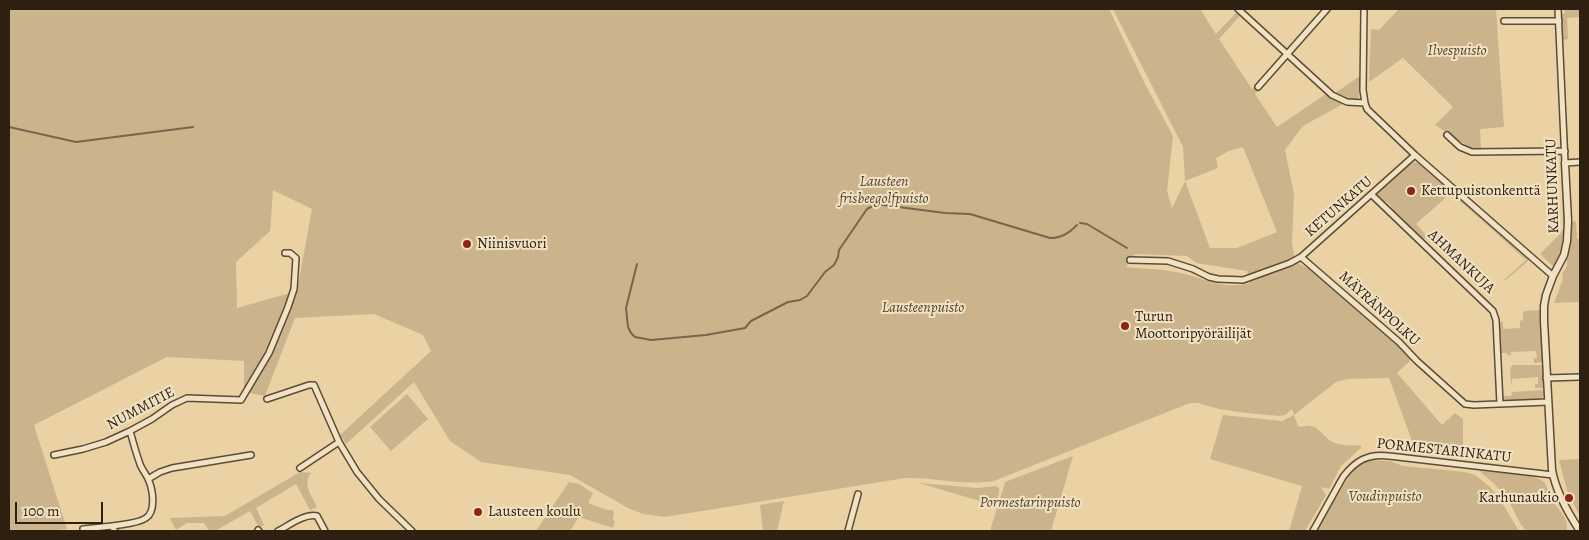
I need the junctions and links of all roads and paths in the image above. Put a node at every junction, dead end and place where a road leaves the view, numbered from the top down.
1 (1327, 9) edge
2 (1364, 9) edge
3 (1558, 9) edge
4 (1241, 10) edge
5 (1504, 21) dead end
6 (1559, 21) junction
7 (1287, 54) junction
8 (1258, 87) dead end
9 (1365, 103) junction
10 (1447, 134) dead end
11 (1564, 151) junction
12 (1415, 155) junction
13 (1580, 162) edge
14 (1565, 163) junction
15 (1372, 194) junction
16 (285, 253) dead end
17 (1301, 256) junction
18 (1130, 260) dead end
19 (1324, 276) joint
20 (1553, 276) junction
21 (1580, 377) edge
22 (1546, 378) junction
23 (267, 399) dead end
24 (241, 400) junction
25 (249, 401) dead end
26 (1548, 402) junction
27 (1500, 404) junction
28 (130, 430) junction
29 (339, 442) junction
30 (54, 455) dead end
31 (251, 455) dead end
32 (300, 468) dead end
33 (1553, 475) junction
34 (148, 479) junction
35 (858, 494) dead end
36 (114, 528) edge
37 (83, 529) dead end
38 (1577, 530) edge
39 (278, 531) edge
40 (325, 531) edge
41 (412, 531) edge
42 (848, 531) edge
43 (1313, 531) edge

1 - 7 street
2 - 9 street
3 - 6 street, KARHUNKATU
4 - 7 street
5 - 6 street
6 - 11 street, KARHUNKATU
7 - 8 street
7 - 9 street
9 - 12 street
10 - 11 street
11 - 14 street, KARHUNKATU
12 - 15 street, KETUNKATU
12 - 20 street
13 - 14 street
14 - 20 street, KARHUNKATU
15 - 17 street, KETUNKATU
15 - 27 street, AHMANKUJA
16 - 24 street
17 - 18 street
17 - 19 street, KETUNKATU
19 - 27 street, MÄYRÄNPOLKU
20 - 22 street, KARHUNKATU
21 - 22 street
22 - 26 street, KARHUNKATU
23 - 29 street
24 - 25 street, NUMMITIE
24 - 28 street, NUMMITIE
26 - 27 street, MÄYRÄNPOLKU
26 - 33 street, KARHUNKATU
28 - 30 street, NUMMITIE
28 - 34 street
29 - 32 street
29 - 41 street
31 - 34 street
33 - 38 street, KARHUNKATU
33 - 43 street, PORMESTARINKATU
34 - 36 street
35 - 42 street
36 - 37 street
39 - 40 street

